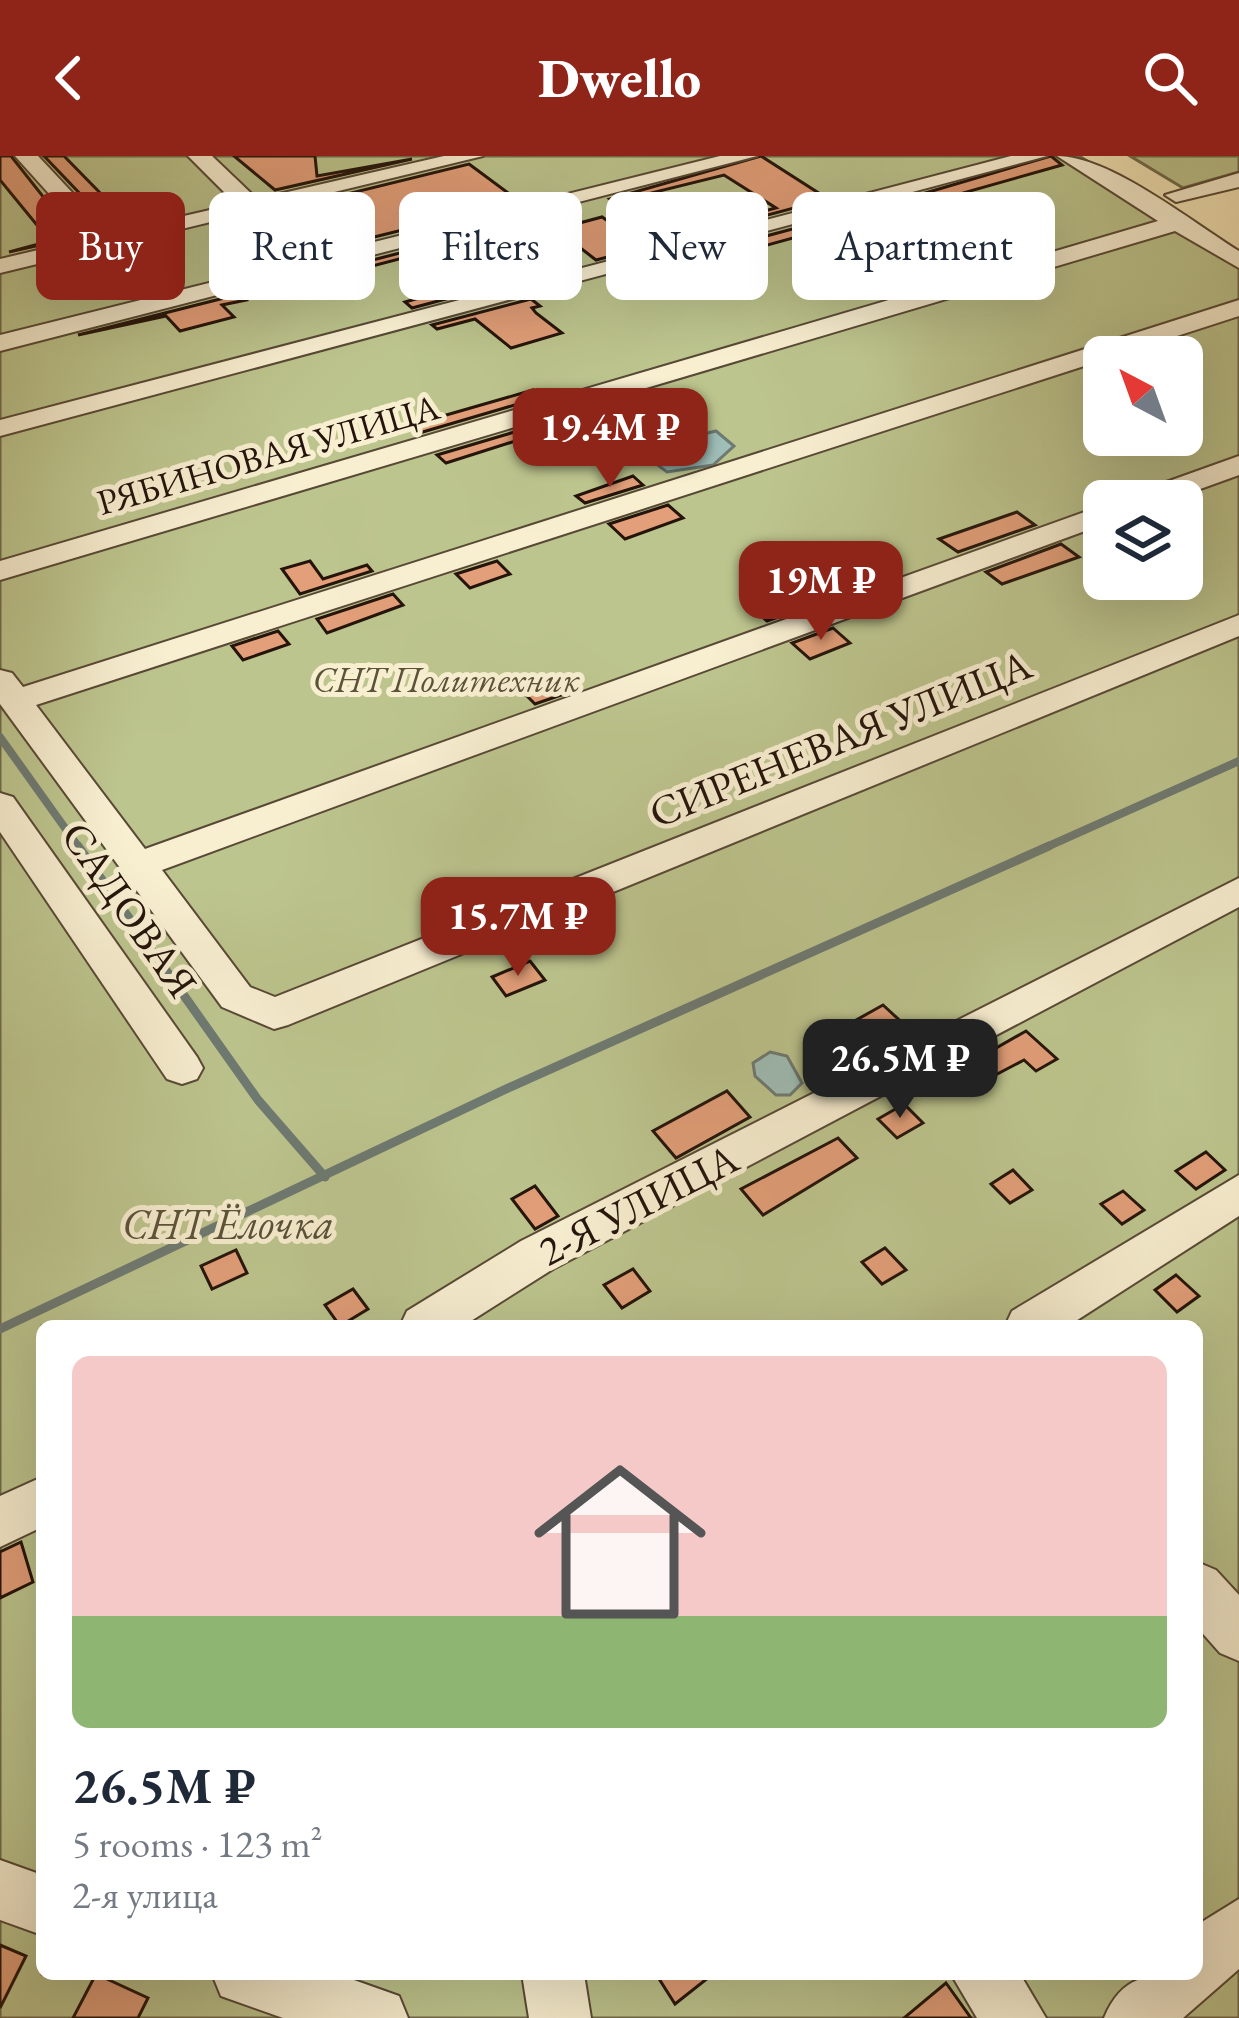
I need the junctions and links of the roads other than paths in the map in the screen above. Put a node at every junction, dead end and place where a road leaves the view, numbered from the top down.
1 (26, 156) edge
2 (199, 156) edge
3 (372, 156) edge
4 (472, 156) edge
5 (746, 156) edge
6 (1036, 156) edge
7 (1068, 156) edge
8 (1108, 156) edge
9 (1239, 180) edge
10 (411, 188) junction
11 (59, 192) edge
12 (236, 192) edge
13 (375, 192) edge
14 (416, 192) edge
15 (582, 198) edge
16 (1177, 209) junction
17 (1239, 232) edge
18 (399, 244) edge
19 (36, 257) edge
20 (1239, 261) edge
21 (0, 266) edge
22 (1239, 308) edge
23 (0, 343) edge
24 (0, 428) edge
25 (1239, 465) edge
26 (1198, 480) edge
27 (1083, 522) edge
28 (0, 571) edge
29 (1239, 625) edge
30 (8, 691) edge
31 (0, 805) edge
32 (136, 866) junction
33 (1239, 891) edge
34 (182, 1067) dead end
35 (1239, 1193) edge
36 (434, 1320) edge
37 (1038, 1320) edge
38 (36, 1504) edge
39 (0, 1522) edge
40 (1203, 1595) edge
41 (1239, 1634) edge
42 (0, 1890) edge
43 (36, 1903) edge
44 (1239, 1930) edge
45 (1203, 1960) edge
46 (261, 1980) edge
47 (554, 1980) edge
48 (986, 1980) edge
49 (1180, 1980) edge
50 (377, 2018) edge
51 (560, 2018) edge
52 (1015, 2018) edge
53 (1136, 2018) edge

1 - 11 street
2 - 12 street
3 - 10 street
4 - 10 street
5 - 15 street
6 - 24 street
7 - 16 street
8 - 16 street
9 - 16 street, РЯБИНОВАЯ УЛИЦА
10 - 13 street
10 - 14 street
16 - 17 street
16 - 20 street
16 - 28 street, РЯБИНОВАЯ УЛИЦА
18 - 23 street
19 - 21 street
22 - 30 street
25 - 26 street
27 - 32 street
29 - 32 street, СИРЕНЕВАЯ УЛИЦА
30 - 32 street
31 - 34 street, САДОВАЯ
33 - 36 street, 2-Я УЛИЦА
35 - 37 street
38 - 39 street
40 - 41 street
42 - 43 street
44 - 45 street
46 - 50 street
47 - 51 street
48 - 52 street
49 - 53 street

